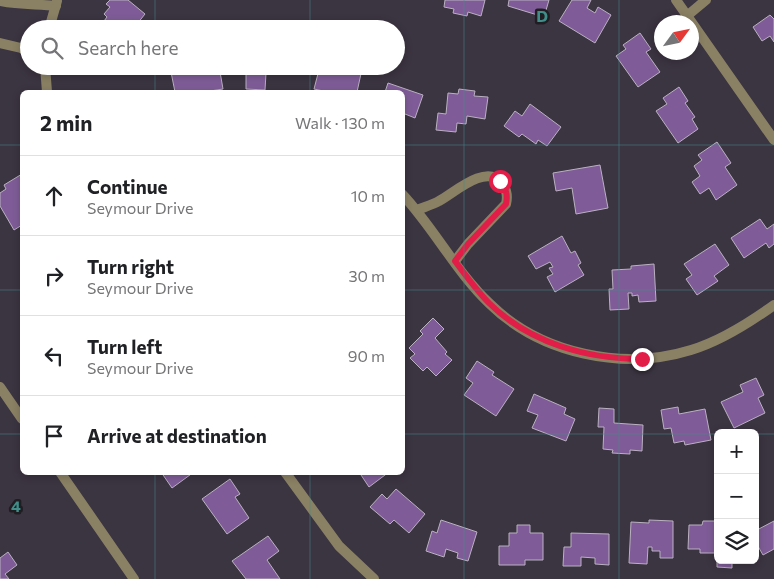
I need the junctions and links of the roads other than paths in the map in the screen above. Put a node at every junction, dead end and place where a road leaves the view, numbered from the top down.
1 (676, 0) edge
2 (706, 0) edge
3 (0, 1) edge
4 (57, 3) edge
5 (688, 15) joint
6 (52, 20) edge
7 (699, 31) edge
8 (0, 43) edge
9 (20, 48) edge
10 (45, 75) edge
11 (46, 90) edge
12 (774, 140) edge
13 (405, 197) edge
14 (417, 210) junction
15 (455, 261) junction
16 (774, 305) edge
17 (0, 387) edge
18 (20, 415) edge
19 (62, 475) edge
20 (287, 475) edge
21 (131, 578) edge
22 (374, 579) edge

1 - 5 street
2 - 5 street
3 - 4 street
4 - 6 street
7 - 12 street
8 - 9 street
10 - 11 street
13 - 14 street
14 - 15 street
14 - 15 street
15 - 16 street
17 - 18 street
19 - 21 street
20 - 22 street

